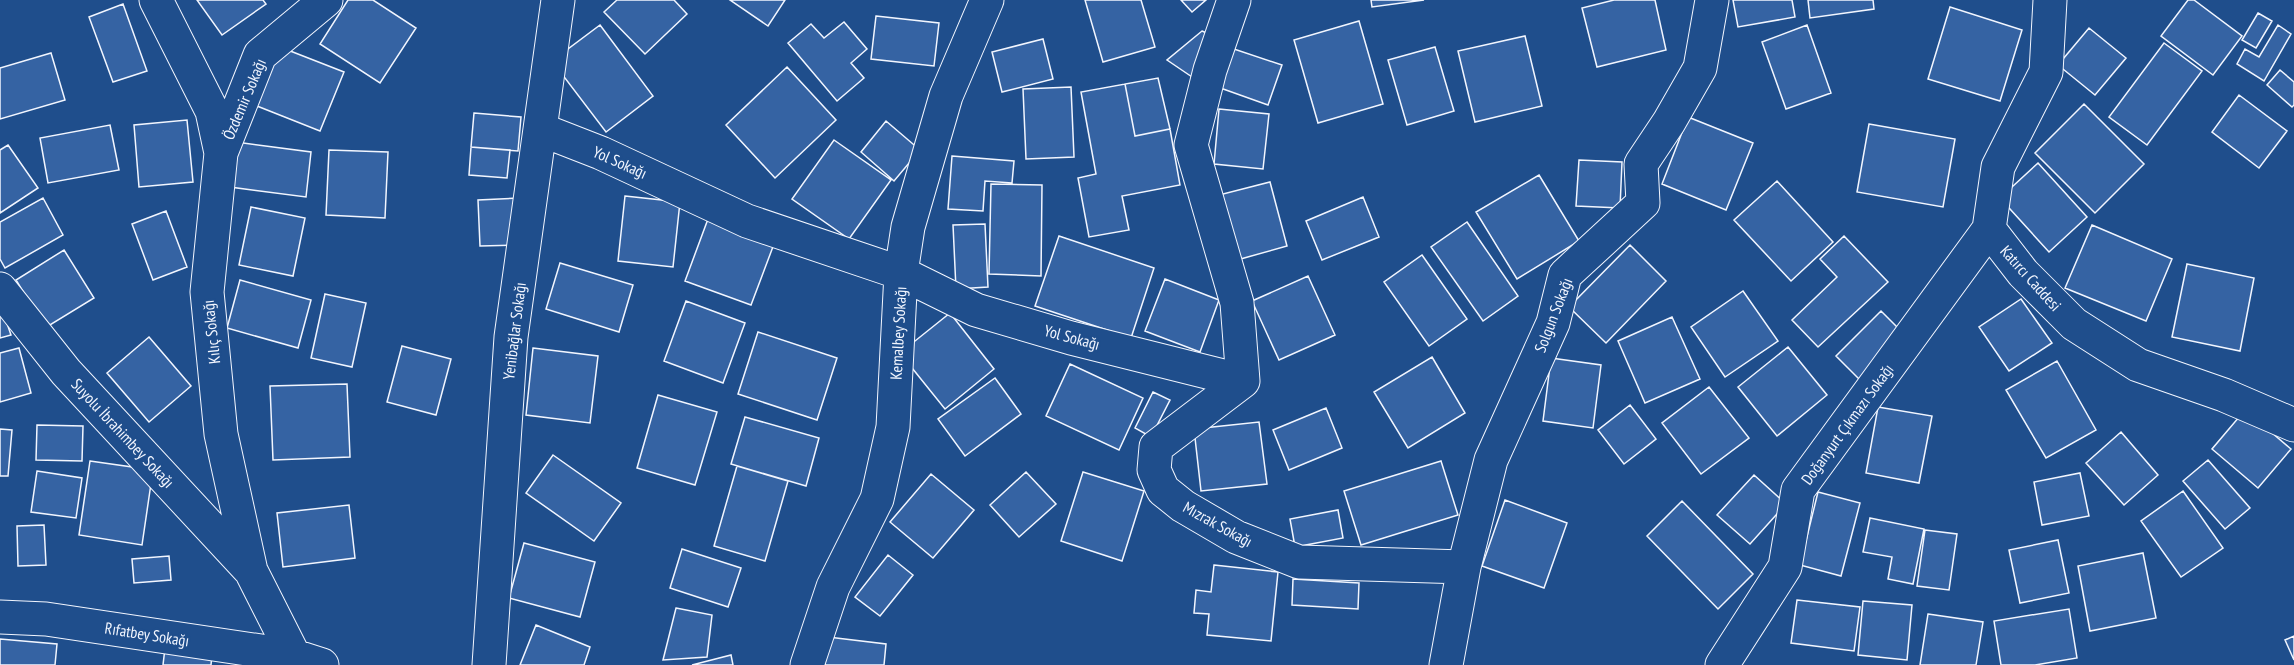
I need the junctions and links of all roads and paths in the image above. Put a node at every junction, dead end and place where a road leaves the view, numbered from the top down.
1 (156, 0) edge
2 (326, 0) edge
3 (558, 0) edge
4 (987, 0) edge
5 (1234, 0) edge
6 (1712, 0) edge
7 (2050, 0) edge
8 (542, 130) junction
9 (221, 153) junction
10 (1989, 229) junction
11 (901, 273) junction
12 (0, 289) edge
13 (1243, 381) junction
14 (2294, 425) edge
15 (1464, 567) junction
16 (252, 571) junction
17 (0, 617) edge
18 (303, 662) edge
19 (489, 665) edge
20 (807, 665) edge
21 (1446, 665) edge
22 (1722, 665) edge

1 - 9 street, Kılıç Sokağı
2 - 9 street, Özdemir Sokağı
3 - 8 street, Yenibağlar Sokağı
4 - 11 street, Kemalbey Sokağı
5 - 13 street
6 - 15 street, Solgun Sokağı
7 - 10 street, Katırcı Caddesi
8 - 11 street, Yol Sokağı
8 - 19 street, Yenibağlar Sokağı
9 - 16 street, Kılıç Sokağı
10 - 14 street, Katırcı Caddesi
10 - 22 street, Doğanyurt Çıkmazı Sokağı
11 - 13 street, Yol Sokağı
11 - 20 street, Kemalbey Sokağı
12 - 16 street, Suyolu İbrahimbey Sokağı
13 - 15 street, Mızrak Sokağı
15 - 21 street, Solgun Sokağı
16 - 18 street, Kılıç Sokağı
17 - 18 street, Rıfatbey Sokağı

